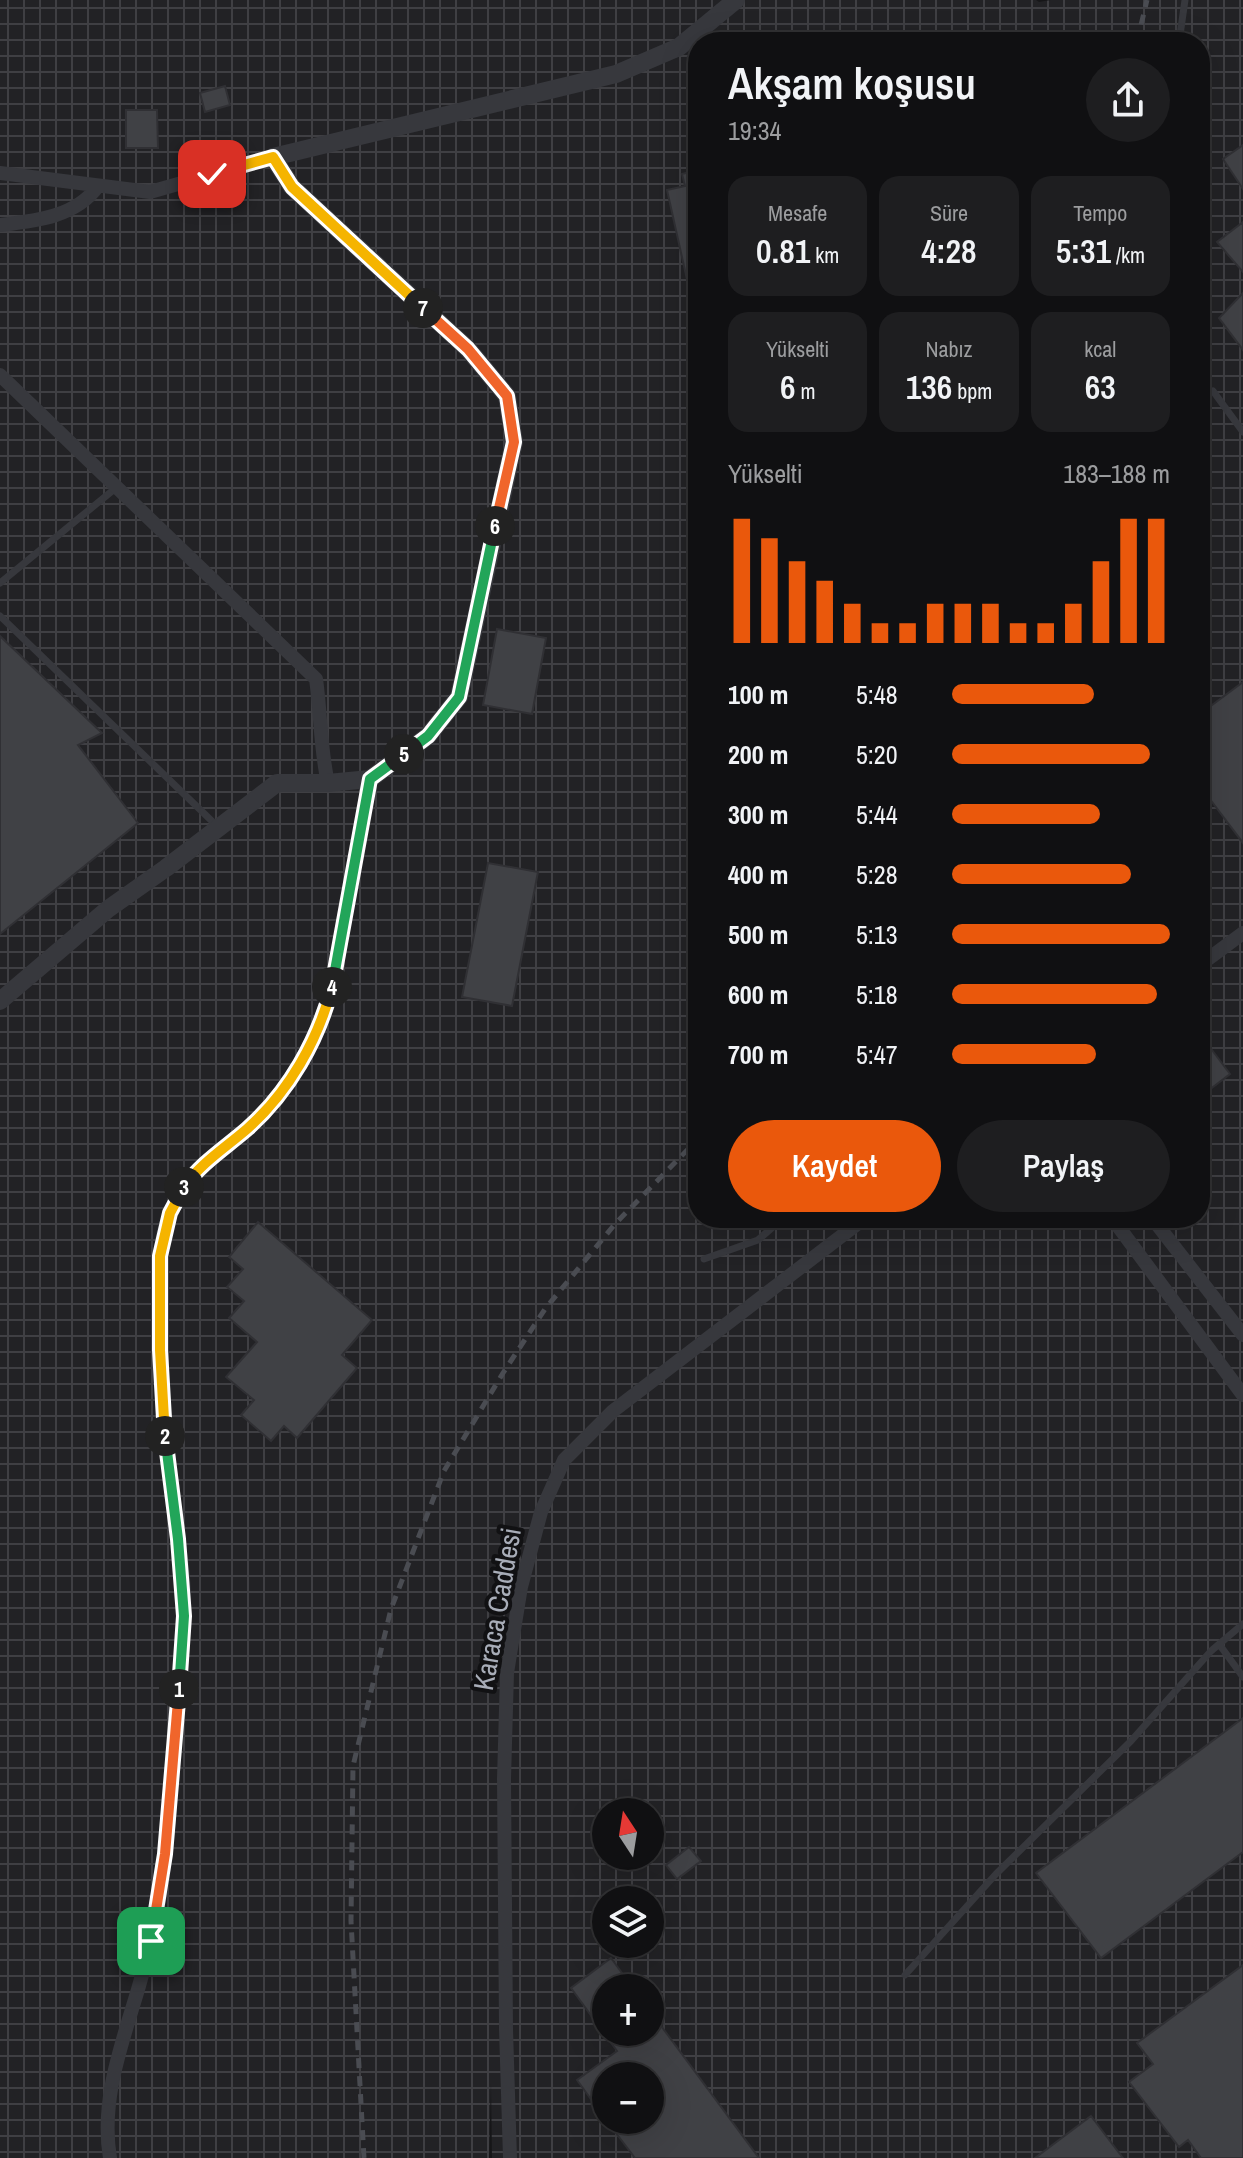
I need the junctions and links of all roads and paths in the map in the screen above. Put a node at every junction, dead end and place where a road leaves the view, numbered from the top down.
1 (736, 0) edge
2 (1185, 0) edge
3 (697, 32) edge
4 (1180, 32) edge
5 (688, 40) edge
6 (273, 157) junction
7 (0, 173) edge
8 (98, 186) junction
9 (0, 225) edge
10 (0, 375) edge
11 (1213, 391) dead end
12 (1243, 432) edge
13 (117, 487) junction
14 (0, 583) edge
15 (0, 616) edge
16 (370, 779) junction
17 (328, 783) junction
18 (219, 828) junction
19 (1243, 933) edge
20 (1210, 958) edge
21 (0, 1001) edge
22 (772, 1228) edge
23 (847, 1228) edge
24 (1119, 1228) edge
25 (1160, 1228) edge
26 (704, 1259) dead end
27 (1243, 1335) edge
28 (1243, 1395) edge
29 (1243, 1624) edge
30 (1219, 1644) junction
31 (1243, 1677) edge
32 (905, 1975) dead end
33 (110, 2158) edge
34 (510, 2158) edge

1 - 3 street
2 - 4 lane
5 - 6 street
6 - 8 street
6 - 16 street
7 - 8 street
8 - 9 street
10 - 13 street
11 - 12 lane
13 - 14 lane
13 - 17 street
15 - 18 lane
16 - 17 street
16 - 33 street
17 - 18 street
18 - 21 street
19 - 20 street
22 - 26 lane
23 - 34 street, Karaca Caddesi
24 - 28 street
25 - 27 street
29 - 30 lane
30 - 31 lane
30 - 32 lane

